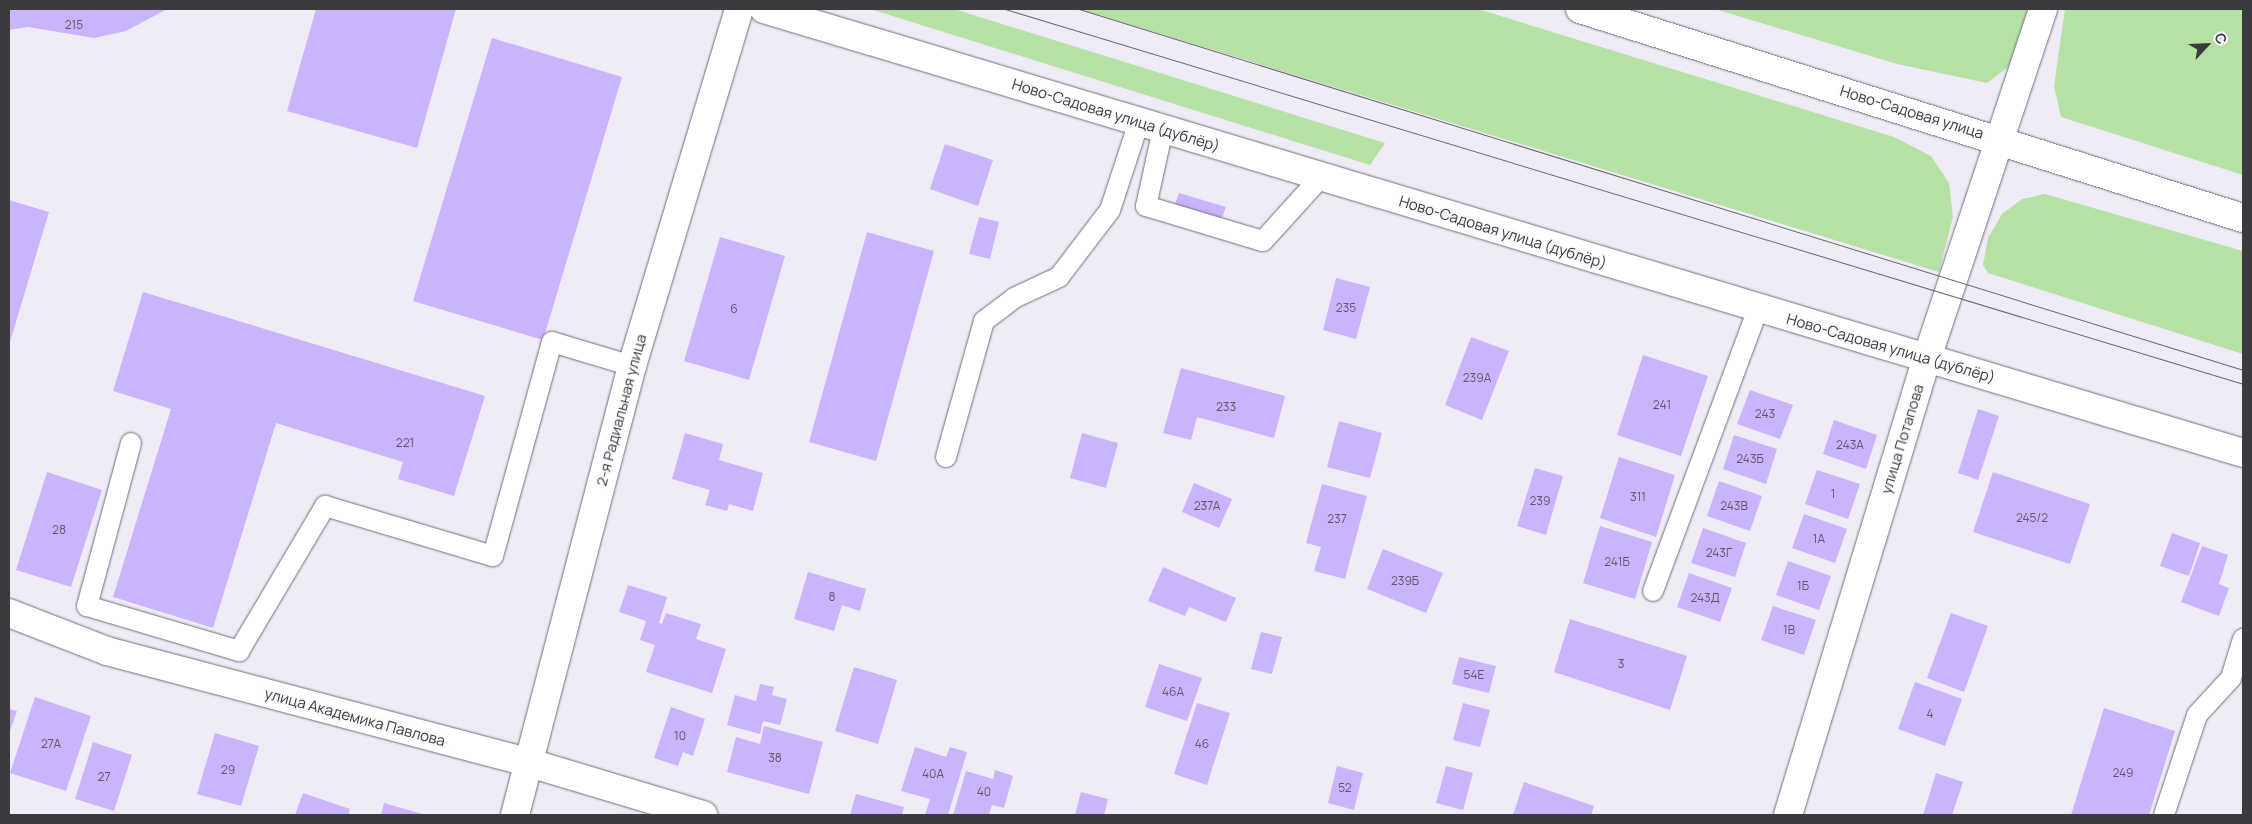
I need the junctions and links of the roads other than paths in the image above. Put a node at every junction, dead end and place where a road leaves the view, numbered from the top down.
1 (739, 9) edge
2 (764, 9) edge
3 (1580, 9) edge
4 (2043, 9) edge
5 (1151, 125) junction
6 (2000, 139) junction
7 (1321, 177) junction
8 (2243, 218) edge
9 (1758, 309) junction
10 (1926, 358) junction
11 (632, 366) junction
12 (131, 443) dead end
13 (2243, 453) edge
14 (946, 457) dead end
15 (1653, 591) dead end
16 (9, 613) edge
17 (2243, 639) edge
18 (530, 763) junction
19 (514, 815) edge
20 (703, 815) edge
21 (1788, 815) edge
22 (2164, 815) edge

1 - 11 street, 2-я Радиальная улица
2 - 5 street, Ново-Садовая улица (дублёр)
3 - 6 street, Ново-Садовая улица
4 - 6 street, улица Потапова
5 - 7 street, Ново-Садовая улица (дублёр)
5 - 7 lane
5 - 14 lane
6 - 8 street, Ново-Садовая улица
6 - 10 street, улица Потапова
7 - 9 street, Ново-Садовая улица (дублёр)
9 - 10 street, Ново-Садовая улица (дублёр)
9 - 15 lane
10 - 13 street, Ново-Садовая улица (дублёр)
10 - 21 street, улица Потапова
11 - 12 lane
11 - 18 street, 2-я Радиальная улица
16 - 18 street, улица Академика Павлова
17 - 22 lane
18 - 19 street, 2-я Радиальная улица
18 - 20 street, улица Академика Павлова

